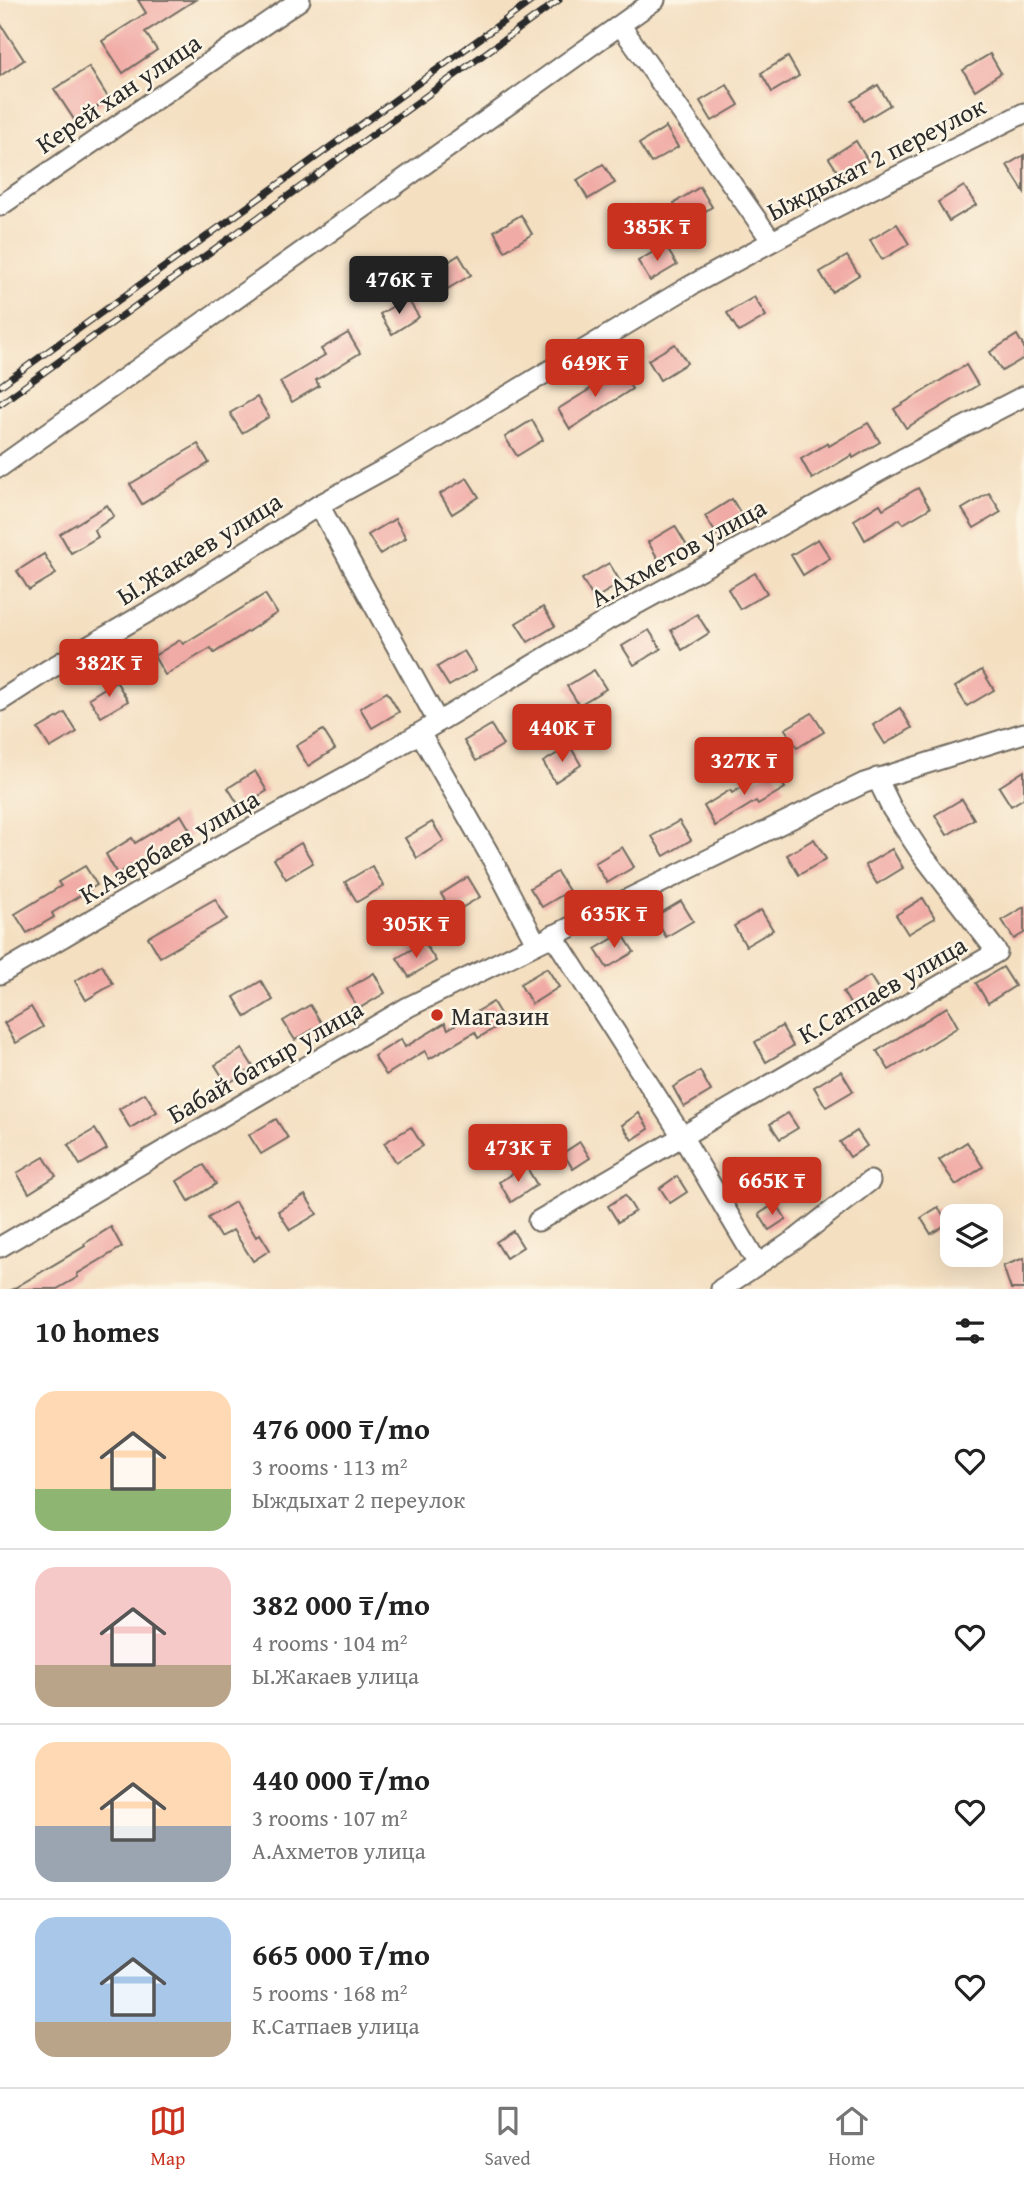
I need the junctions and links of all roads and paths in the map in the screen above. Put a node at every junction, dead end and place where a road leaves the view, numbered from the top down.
1 (300, 0) edge
2 (655, 0) edge
3 (621, 26) junction
4 (1024, 113) edge
5 (0, 206) edge
6 (771, 240) junction
7 (1024, 396) edge
8 (392, 465) joint
9 (0, 467) edge
10 (319, 505) junction
11 (0, 701) edge
12 (438, 722) junction
13 (420, 733) junction
14 (1024, 733) edge
15 (365, 766) joint
16 (877, 778) junction
17 (545, 939) junction
18 (0, 974) edge
19 (682, 1136) junction
20 (870, 1181) dead end
21 (538, 1221) dead end
22 (0, 1247) edge
23 (758, 1264) junction
24 (721, 1289) edge

1 - 5 street, Керей хан улица
2 - 3 street
3 - 6 street
3 - 9 street
4 - 6 street, Ыждыхат 2 переулок
6 - 8 street, Ыждыхат 2 переулок
7 - 12 street, А.Ахметов улица
8 - 10 street, Ы.Жакаев улица
10 - 11 street, Ы.Жакаев улица
10 - 12 street
12 - 13 street, А.Ахметов улица
13 - 15 street, А.Ахметов улица
13 - 17 street
14 - 16 street, Бабай батыр улица
15 - 18 street, К.Азербаев улица
16 - 17 street, Бабай батыр улица
16 - 19 street, К.Сатпаев улица
17 - 19 street
17 - 22 street, Бабай батыр улица
19 - 21 street, К.Сатпаев улица
19 - 23 street
20 - 23 street
23 - 24 street

